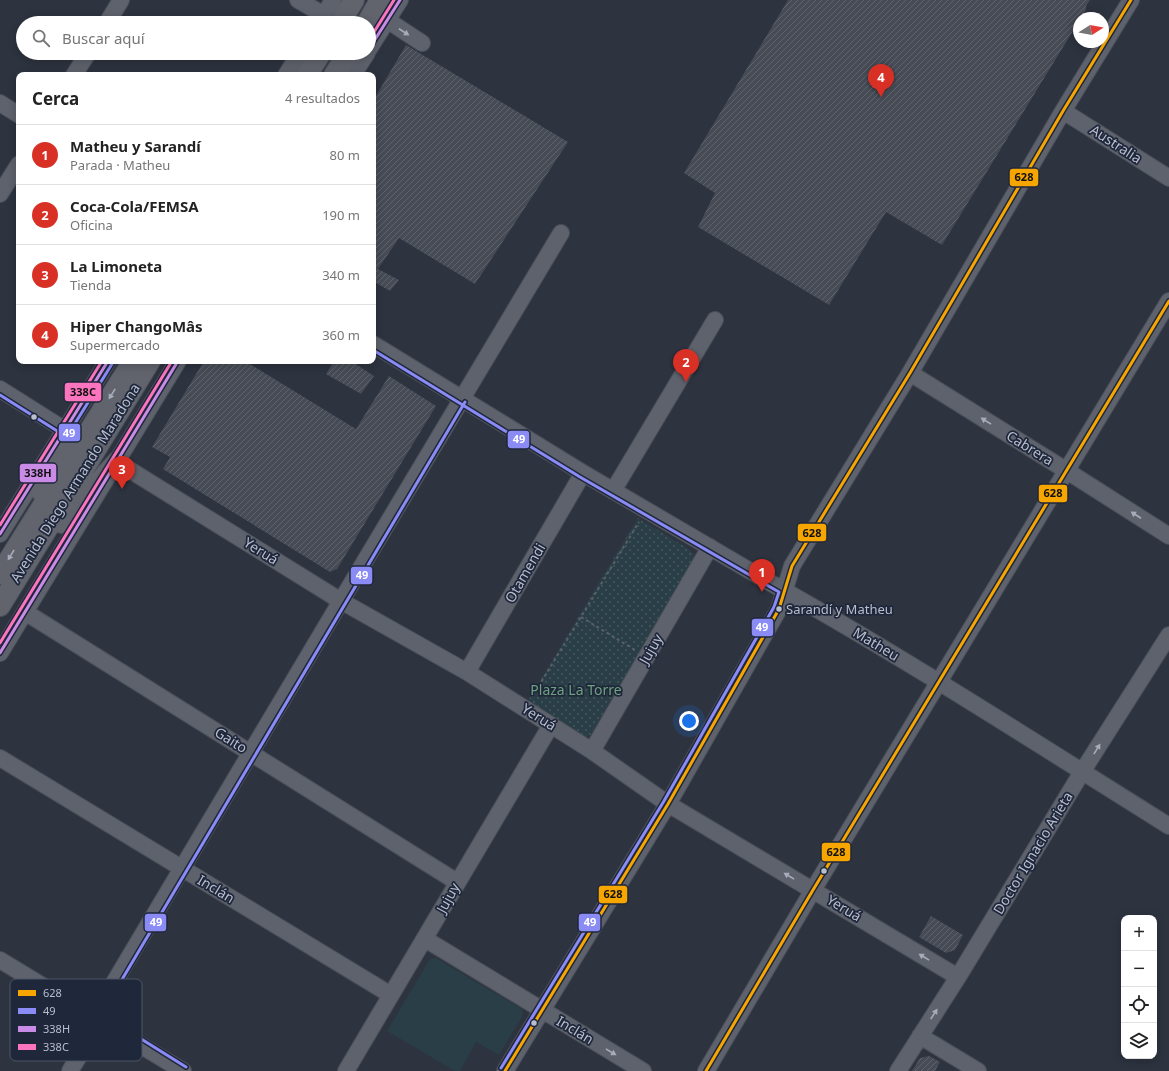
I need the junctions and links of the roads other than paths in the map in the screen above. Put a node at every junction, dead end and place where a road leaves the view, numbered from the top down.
1 (121, 0) edge
2 (298, 0) edge
3 (334, 0) edge
4 (354, 0) edge
5 (400, 0) edge
6 (1131, 0) edge
7 (111, 16) edge
8 (322, 16) edge
9 (329, 16) edge
10 (333, 16) edge
11 (375, 16) edge
12 (376, 17) edge
13 (422, 43) dead end
14 (84, 60) edge
15 (296, 60) edge
16 (317, 60) edge
17 (344, 60) edge
18 (352, 60) edge
19 (362, 60) edge
20 (76, 72) edge
21 (288, 72) edge
22 (309, 72) edge
23 (336, 72) edge
24 (347, 72) edge
25 (355, 72) edge
26 (0, 103) edge
27 (1063, 111) junction
28 (16, 113) edge
29 (16, 169) edge
30 (1169, 178) edge
31 (0, 194) edge
32 (561, 233) dead end
33 (1169, 301) edge
34 (715, 320) dead end
35 (376, 346) edge
36 (106, 364) edge
37 (131, 364) edge
38 (148, 364) edge
39 (176, 364) edge
40 (910, 373) junction
41 (0, 389) edge
42 (461, 399) junction
43 (65, 430) junction
44 (117, 462) junction
45 (1067, 471) junction
46 (583, 473) junction
47 (613, 491) junction
48 (0, 534) edge
49 (23, 536) junction
50 (1169, 536) edge
51 (710, 547) junction
52 (29, 556) junction
53 (0, 574) edge
54 (785, 590) junction
55 (340, 601) junction
56 (0, 606) edge
57 (25, 612) junction
58 (1169, 635) edge
59 (0, 653) edge
60 (467, 672) junction
61 (939, 682) junction
62 (551, 725) junction
63 (592, 751) junction
64 (251, 752) junction
65 (0, 758) edge
66 (1082, 772) junction
67 (668, 804) junction
68 (1169, 826) edge
69 (182, 868) junction
70 (457, 882) junction
71 (813, 890) junction
72 (425, 939) junction
73 (0, 960) edge
74 (958, 977) junction
75 (32, 979) edge
76 (116, 979) edge
77 (391, 995) junction
78 (542, 1010) junction
79 (920, 1036) junction
80 (142, 1046) edge
81 (76, 1061) edge
82 (70, 1071) edge
83 (184, 1071) edge
84 (346, 1071) edge
85 (505, 1071) edge
86 (643, 1071) edge
87 (706, 1071) edge
88 (898, 1071) edge
89 (978, 1071) edge

1 - 7 street
2 - 8 street
3 - 9 street
4 - 10 main road
5 - 11 street
6 - 27 street
12 -> 13 street
14 - 20 street
15 - 21 street
16 - 22 main road
17 - 23 main road
18 - 24 main road
19 - 25 street
26 - 28 street
27 - 30 street, Australia
27 - 40 street
29 - 31 street
32 - 42 street
33 - 45 street
34 - 47 street
35 - 42 street, Matheu
36 - 43 street
37 -> 49 main road, Avenida Diego Armando Maradona
38 - 52 main road, Avenida Diego Armando Maradona
39 - 44 street, Avenida Diego Armando Maradona
45 -> 40 street, Cabrera
40 - 54 street
41 - 43 street
42 - 46 street, Matheu
42 - 55 street
43 - 48 street
43 - 49 main road
44 - 52 main road
44 - 55 street, Yeruá
44 - 57 street, Avenida Diego Armando Maradona
50 -> 45 street, Cabrera
45 - 61 street
46 - 47 street, Matheu
46 - 60 street, Otamendi
47 - 51 street, Matheu
49 -> 53 main road, Avenida Diego Armando Maradona
51 - 54 street, Matheu
51 - 63 street, Jujuy
52 - 56 main road, Avenida Diego Armando Maradona
54 - 61 street, Matheu
54 - 67 street
55 - 60 street, Yeruá
55 - 64 street
57 - 59 street, Avenida Diego Armando Maradona
57 - 64 street, Gaito
66 -> 58 street, Doctor Ignacio Arieta
60 - 62 street, Yeruá
61 - 66 street, Matheu
61 - 71 street
62 - 63 street, Yeruá
62 - 70 street, Jujuy
63 - 67 street, Yeruá
64 - 69 street
64 - 70 street, Gaito
65 - 69 street, Inclán
66 - 68 street, Matheu
66 - 74 street, Doctor Ignacio Arieta
71 -> 67 street, Yeruá
67 - 78 street
69 - 76 street
69 - 77 street, Inclán
70 - 72 street, Jujuy
74 -> 71 street, Yeruá
71 - 87 street
72 - 77 street, Jujuy
72 - 78 street, Inclán
73 - 75 street
79 -> 74 street, Doctor Ignacio Arieta
77 - 84 street, Jujuy
78 - 85 street
78 -> 86 street, Inclán
79 - 88 street, Doctor Ignacio Arieta
79 - 89 street
80 - 83 street
81 - 82 street

